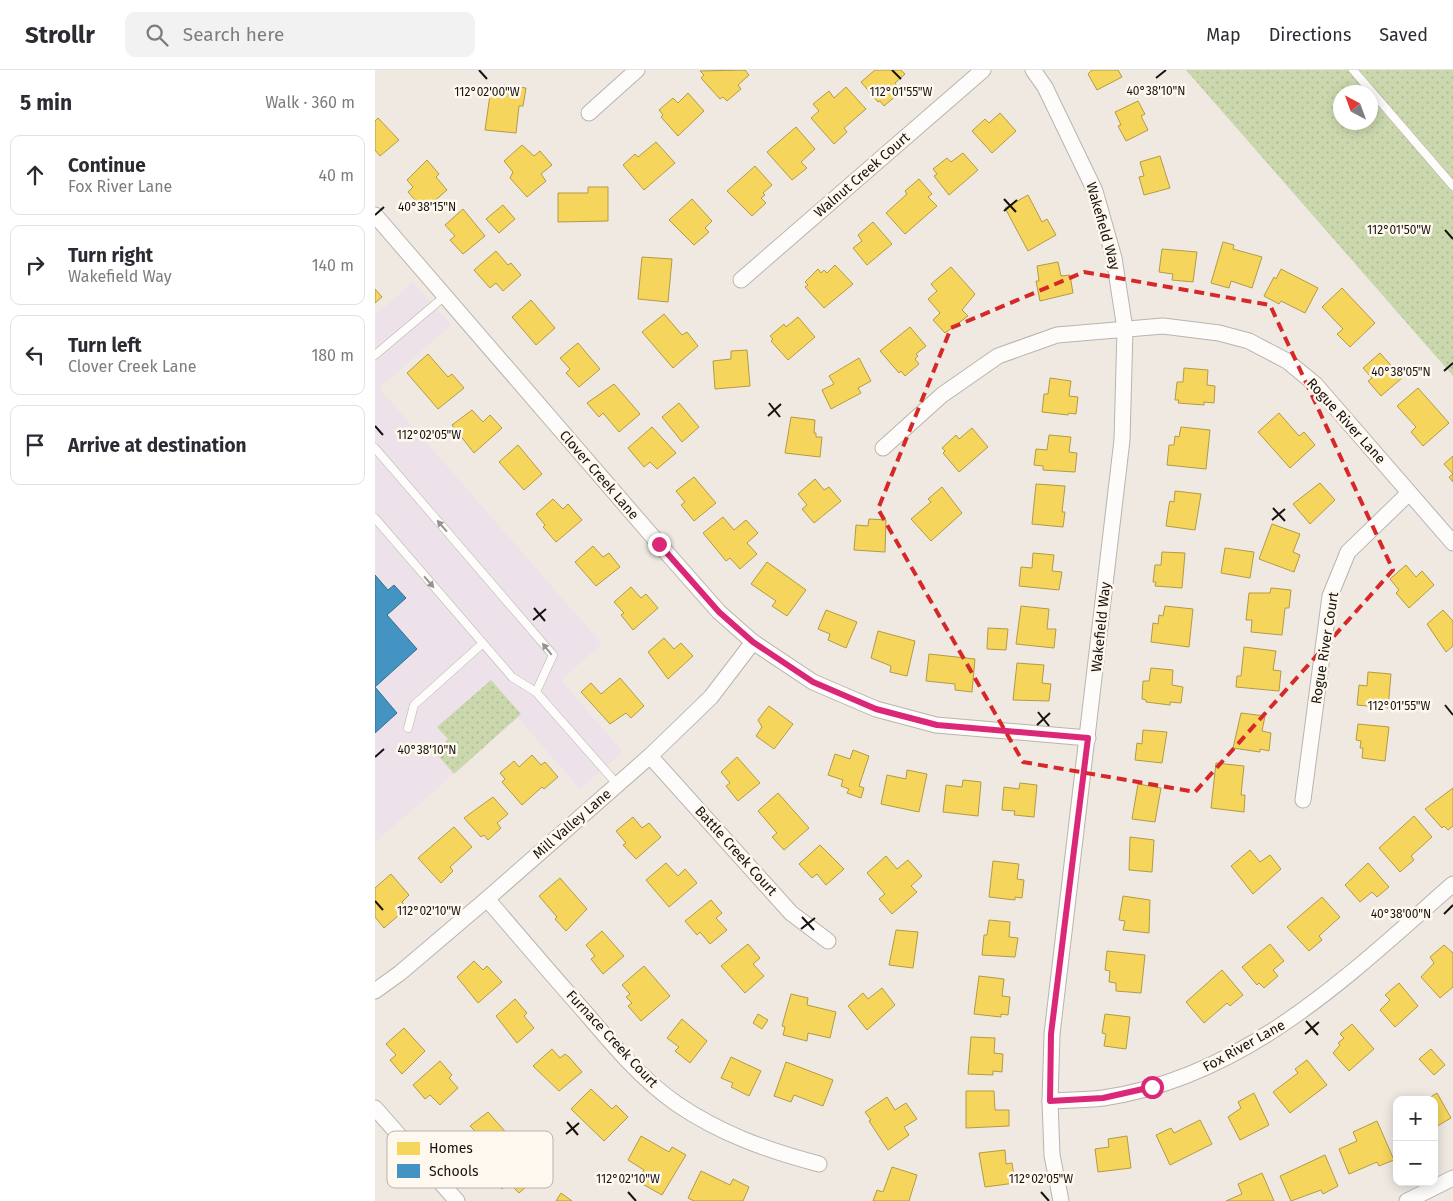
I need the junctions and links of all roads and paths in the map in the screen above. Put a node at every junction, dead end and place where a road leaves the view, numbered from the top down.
1 (637, 70) edge
2 (983, 70) edge
3 (1033, 70) edge
4 (1353, 70) edge
5 (589, 112) dead end
6 (1453, 186) edge
7 (375, 215) edge
8 (741, 280) dead end
9 (445, 296) junction
10 (1125, 329) junction
11 (375, 355) edge
12 (375, 448) edge
13 (883, 448) dead end
14 (1409, 493) junction
15 (375, 518) edge
16 (1453, 543) edge
17 (753, 642) junction
18 (482, 644) junction
19 (536, 692) junction
20 (408, 728) dead end
21 (1088, 738) junction
22 (650, 756) junction
23 (617, 784) junction
24 (1303, 800) dead end
25 (1453, 884) edge
26 (487, 899) junction
27 (828, 941) dead end
28 (375, 991) edge
29 (1050, 1101) junction
30 (375, 1108) edge
31 (395, 1131) edge
32 (819, 1164) dead end
33 (1453, 1178) edge
34 (446, 1188) edge
35 (457, 1201) edge
36 (1061, 1201) edge
37 (1407, 1201) edge

1 - 5 street
2 - 8 street, Walnut Creek Court
3 - 10 street, Wakefield Way
4 - 6 lane
7 - 9 street, Clover Creek Lane
9 - 11 lane
9 - 17 street, Clover Creek Lane
10 - 13 street, Rogue River Lane
10 - 14 street, Rogue River Lane
10 - 21 street, Wakefield Way
19 -> 12 lane
14 - 16 street, Rogue River Lane
14 - 24 street, Rogue River Court
15 -> 18 lane
17 - 21 street, Clover Creek Lane
17 - 22 street, Mill Valley Lane
18 - 19 lane
18 - 20 lane
19 - 23 lane
21 - 29 street, Wakefield Way
22 - 23 street, Mill Valley Lane
22 - 27 street, Battle Creek Court
23 - 26 street, Mill Valley Lane
25 - 29 street, Fox River Lane
26 - 28 street, Mill Valley Lane
26 - 32 street, Furnace Creek Court
29 - 36 street, Wakefield Way
30 - 31 street
33 - 37 street
34 - 35 street

